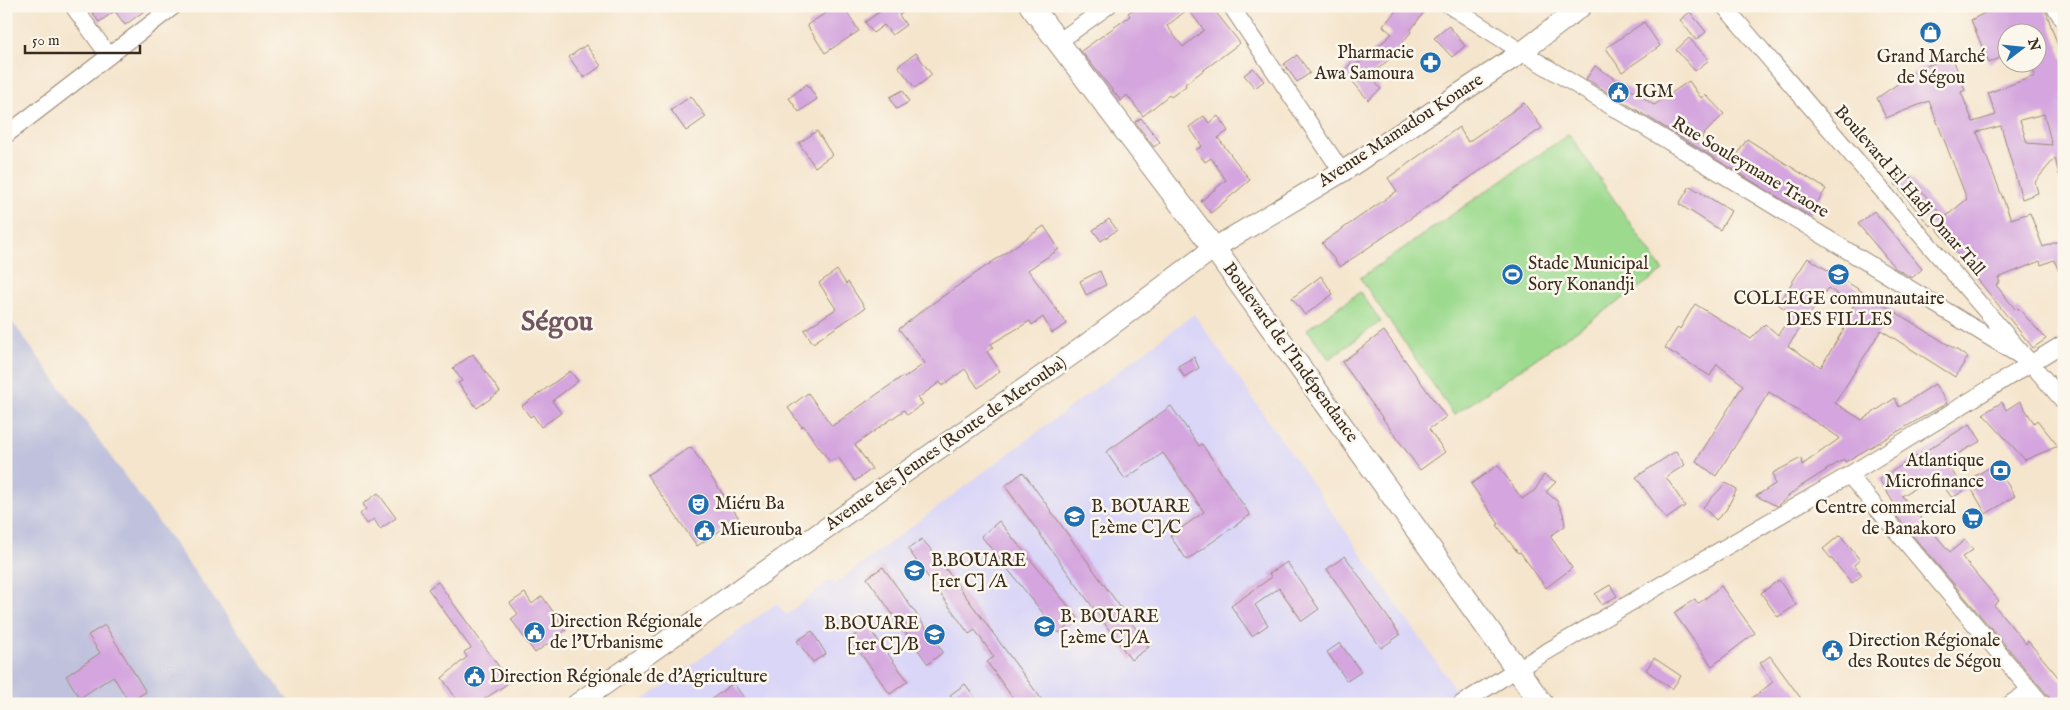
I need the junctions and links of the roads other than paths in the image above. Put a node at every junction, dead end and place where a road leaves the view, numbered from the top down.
1 (74, 6) edge
2 (174, 6) edge
3 (1031, 6) edge
4 (1108, 6) edge
5 (1231, 6) edge
6 (1450, 6) edge
7 (1582, 6) edge
8 (1724, 6) edge
9 (2054, 6) edge
10 (2064, 21) edge
11 (1058, 42) junction
12 (1522, 52) junction
13 (109, 56) junction
14 (6, 135) edge
15 (1342, 172) junction
16 (1214, 248) junction
17 (2064, 343) edge
18 (2030, 362) junction
19 (2064, 402) edge
20 (1849, 475) junction
21 (1517, 669) junction
22 (2030, 690) junction
23 (577, 704) edge
24 (1461, 704) edge
25 (1542, 704) edge
26 (2010, 704) edge
27 (2042, 704) edge

1 - 13 street
2 - 13 street
3 - 11 highway, Boulevard de l'Indépendance
4 - 11 street
5 - 15 street
6 - 12 street, Rue Souleymane Traore
7 - 12 main road, Avenue Mamadou Konare
8 - 18 street, Boulevard El Hadj Omar Tall
9 - 10 street
11 - 16 highway, Boulevard de l'Indépendance
12 - 15 main road, Avenue Mamadou Konare
12 - 18 street, Rue Souleymane Traore
13 - 14 street
15 - 16 main road, Avenue Mamadou Konare
16 - 21 highway, Boulevard de l'Indépendance
16 - 23 main road, Avenue des Jeunes (Route de Merouba)
17 - 18 street
18 - 19 street, Boulevard El Hadj Omar Tall
18 - 20 street
20 - 21 street
20 - 22 street
21 - 24 street
21 - 25 highway, Boulevard de l'Indépendance
22 - 26 street
22 - 27 street

